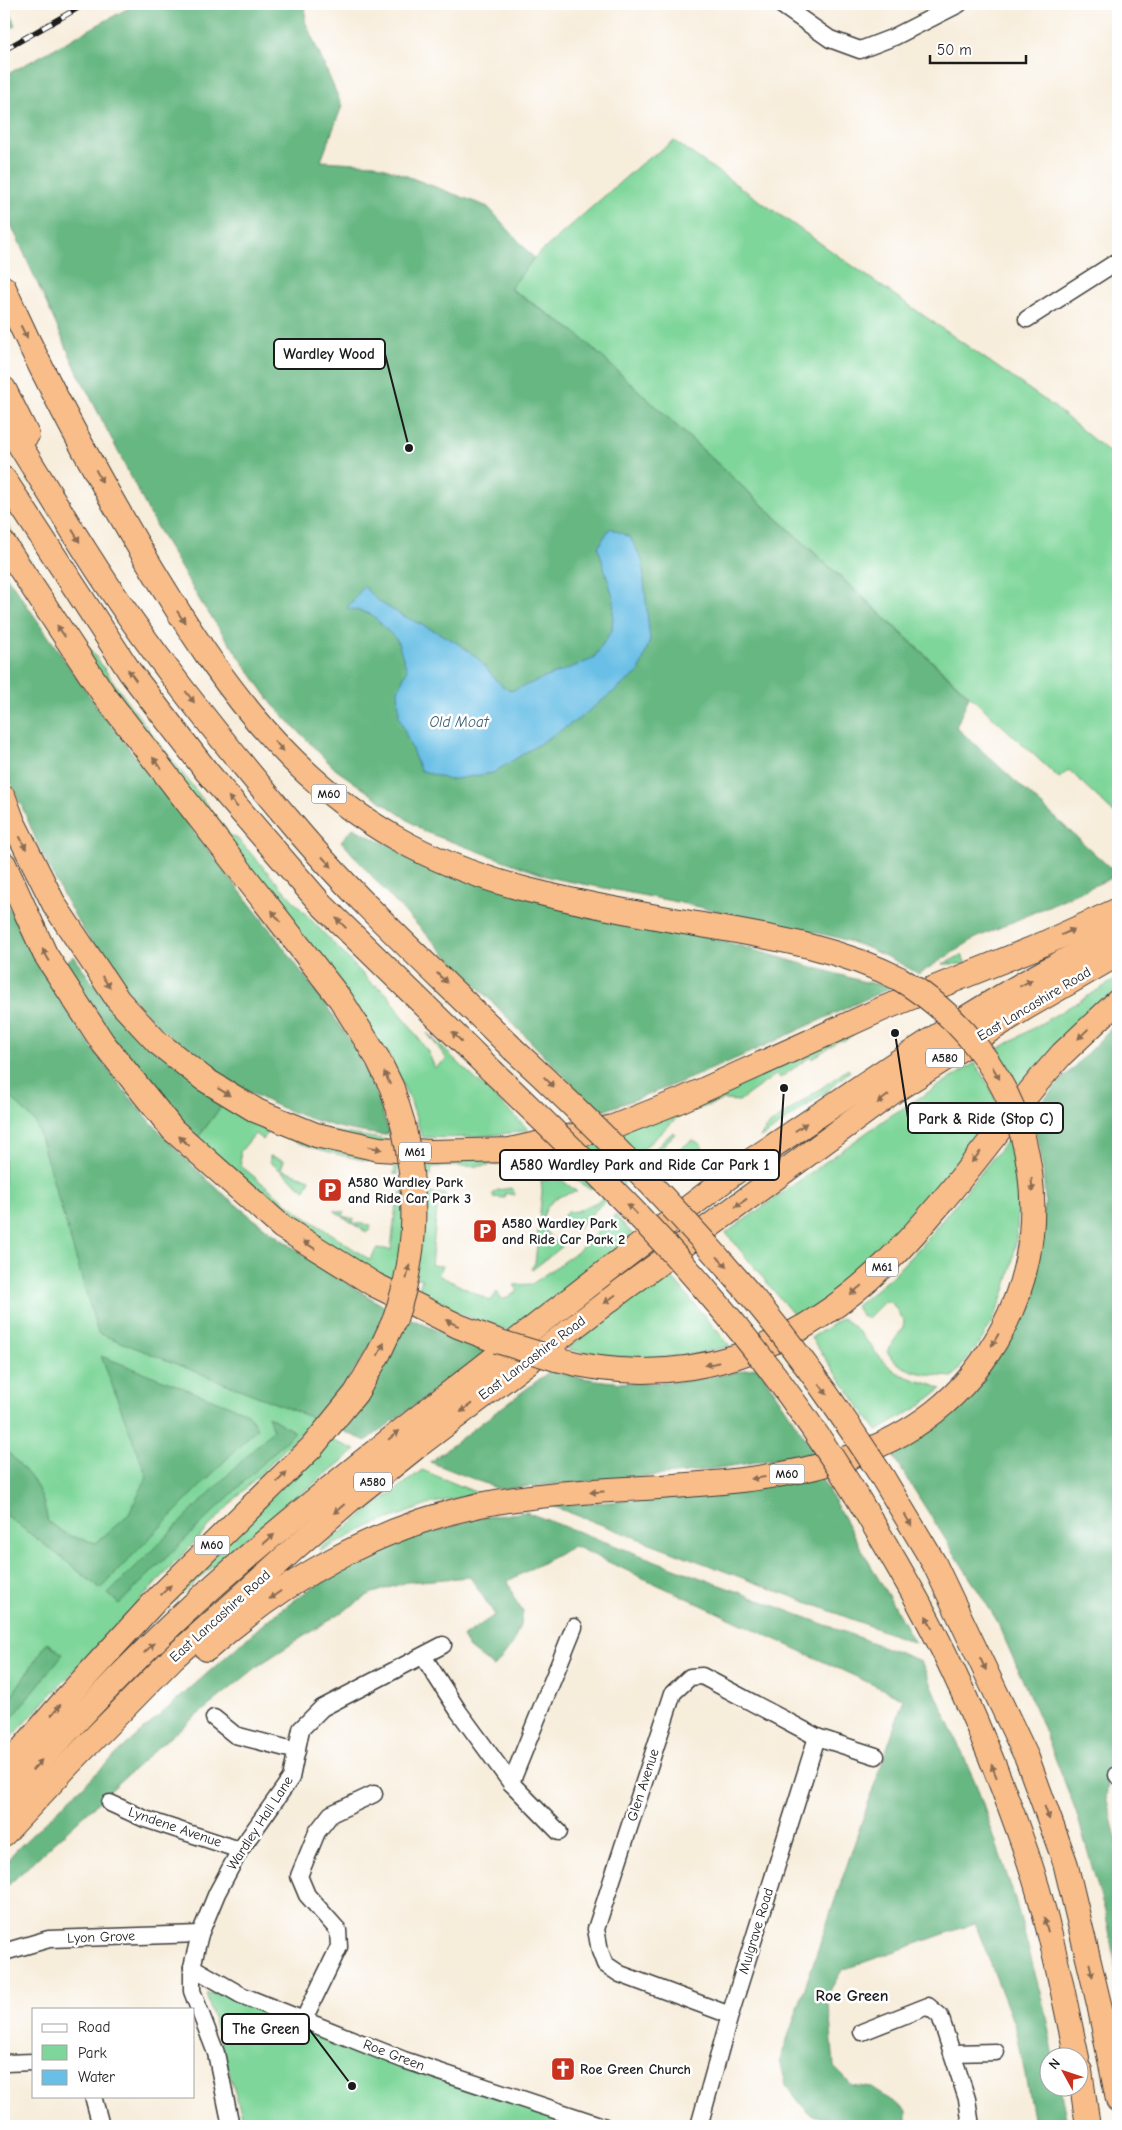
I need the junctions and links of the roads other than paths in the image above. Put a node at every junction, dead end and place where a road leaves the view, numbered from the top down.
1 (780, 4) edge
2 (959, 4) edge
3 (1118, 261) edge
4 (4, 288) edge
5 (1027, 319) dead end
6 (4, 390) edge
7 (4, 420) edge
8 (4, 479) edge
9 (50, 493) junction
10 (4, 544) edge
11 (4, 798) edge
12 (4, 864) edge
13 (1118, 910) edge
14 (1118, 932) edge
15 (1034, 948) junction
16 (1118, 954) edge
17 (1118, 1001) edge
18 (969, 1016) junction
19 (574, 1626) dead end
20 (443, 1644) dead end
21 (423, 1656) junction
22 (214, 1718) dead end
23 (817, 1737) junction
24 (297, 1751) junction
25 (876, 1756) dead end
26 (8, 1765) edge
27 (511, 1783) junction
28 (374, 1794) dead end
29 (4, 1801) edge
30 (110, 1803) dead end
31 (6, 1831) edge
32 (559, 1832) dead end
33 (240, 1850) junction
34 (200, 1934) junction
35 (4, 1952) edge
36 (192, 1967) junction
37 (730, 2016) junction
38 (304, 2019) junction
39 (862, 2032) dead end
40 (1075, 2048) edge
41 (996, 2052) dead end
42 (954, 2053) junction
43 (32, 2062) edge
44 (4, 2063) edge
45 (94, 2098) edge
46 (1084, 2098) edge
47 (1118, 2100) edge
48 (578, 2123) edge
49 (101, 2126) edge
50 (231, 2126) edge
51 (602, 2126) edge
52 (699, 2126) edge
53 (971, 2126) edge
54 (1088, 2126) edge

1 - 2 street
3 - 5 street
4 -> 31 highway, M60, bridge
6 - 9 highway
7 - 9 highway
40 -> 8 highway, bridge
9 -> 47 highway, bridge
26 -> 10 highway, M60, bridge
11 -> 15 highway, M61
17 -> 12 highway, M61, bridge
15 -> 13 highway
18 -> 14 highway, East Lancashire Road / A580
15 - 18 highway
16 -> 31 highway, East Lancashire Road / A580
29 -> 18 highway, East Lancashire Road / A580
19 - 27 street
20 - 21 street, Wardley Hall Lane
21 - 24 street, Wardley Hall Lane
21 - 27 street
22 - 24 street
23 - 25 street, Glen Avenue
23 - 37 street, Mulgrave Road
23 - 37 street, Glen Avenue
24 - 33 street, Wardley Hall Lane
27 - 32 street
28 - 38 street
30 - 33 street, Lyndene Avenue
33 - 34 street, Wardley Hall Lane
34 - 35 street, Lyon Grove
34 - 36 street
36 - 38 street, Roe Green
36 - 50 street
37 - 52 street, Mulgrave Road
38 - 48 street, Roe Green
39 - 42 street
41 - 42 street
42 - 53 street
43 - 44 street
45 - 49 street
46 - 54 highway
48 - 51 street, Roe Green

